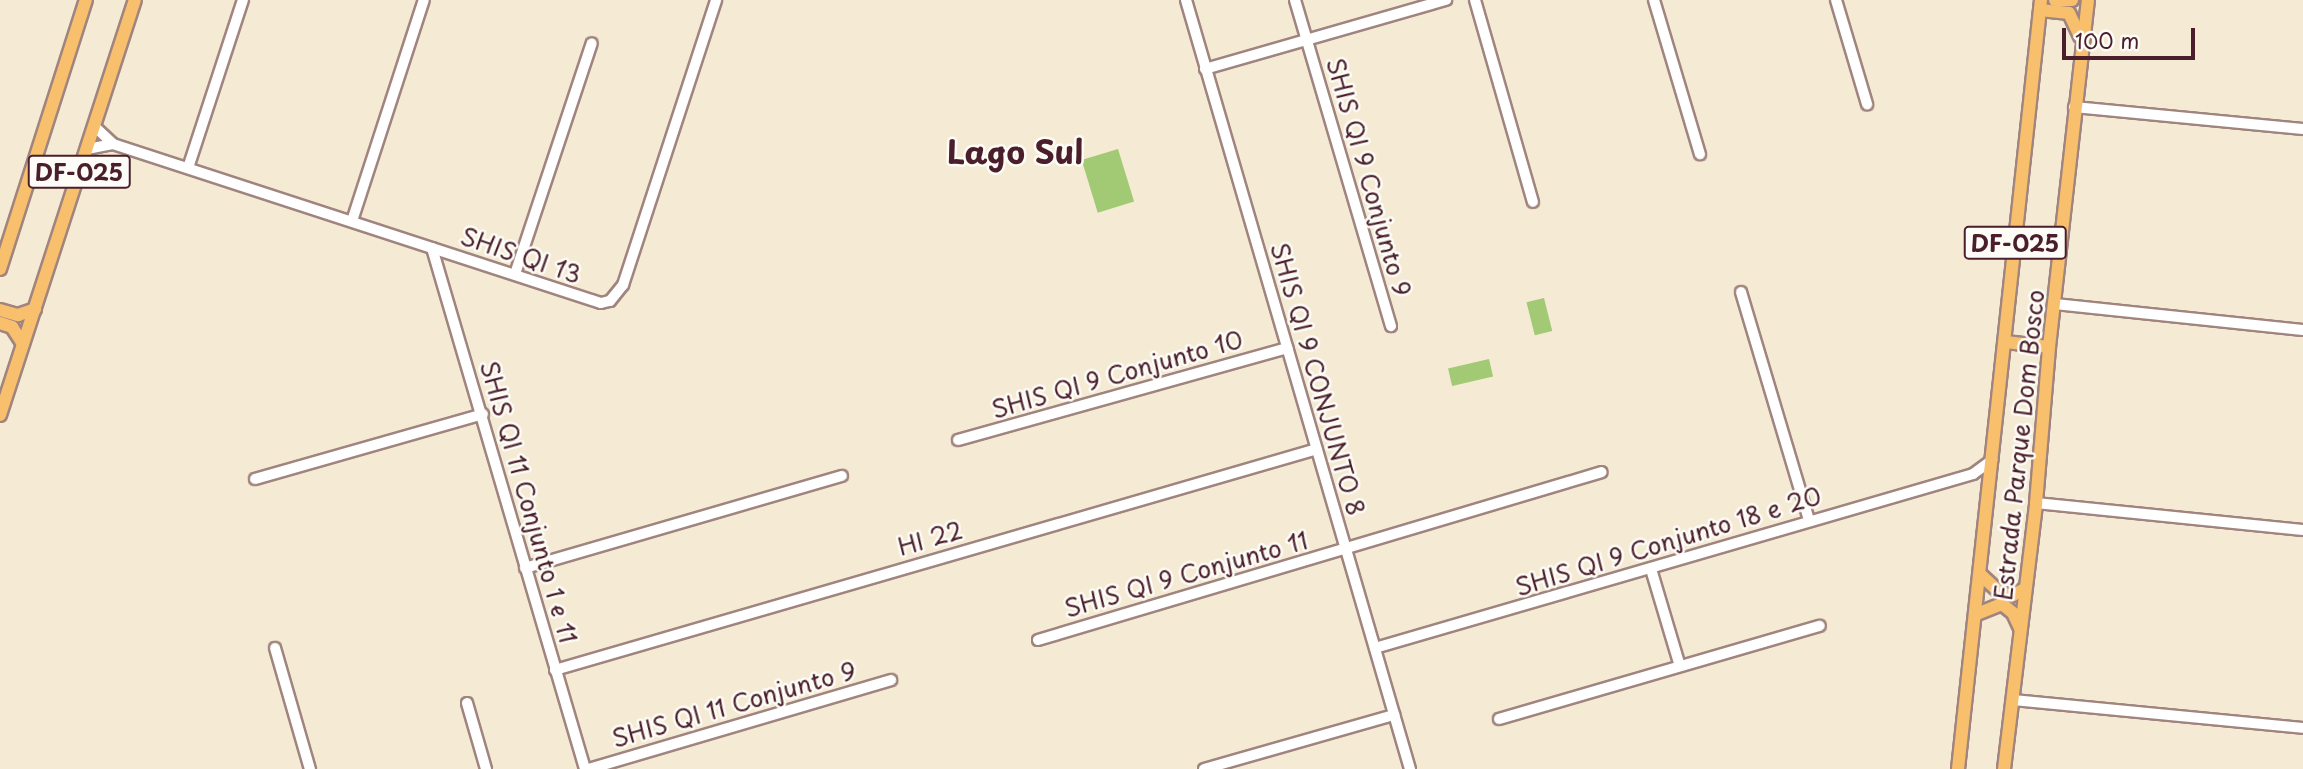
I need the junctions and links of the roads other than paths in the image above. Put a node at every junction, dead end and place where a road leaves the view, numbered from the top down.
1 (86, 0) edge
2 (135, 0) edge
3 (243, 0) edge
4 (424, 0) edge
5 (716, 0) edge
6 (1186, 0) edge
7 (1295, 0) edge
8 (1446, 0) edge
9 (1475, 0) edge
10 (1654, 0) edge
11 (1836, 0) edge
12 (2055, 0) edge
13 (2072, 0) edge
14 (2088, 0) edge
15 (2041, 5) edge
16 (2080, 38) junction
17 (1307, 40) junction
18 (592, 43) dead end
19 (1205, 69) junction
20 (1867, 104) dead end
21 (2074, 107) junction
22 (94, 126) junction
23 (2303, 129) edge
24 (113, 144) junction
25 (87, 149) junction
26 (1700, 154) dead end
27 (187, 168) junction
28 (1533, 202) dead end
29 (352, 221) junction
30 (3, 248) edge
31 (432, 248) junction
32 (0, 269) edge
33 (515, 274) junction
34 (1741, 292) dead end
35 (2055, 304) junction
36 (35, 309) junction
37 (0, 310) edge
38 (0, 323) edge
39 (1391, 326) dead end
40 (2303, 330) edge
41 (2006, 342) junction
42 (23, 344) junction
43 (2049, 346) junction
44 (1287, 348) junction
45 (482, 414) junction
46 (0, 415) edge
47 (958, 440) dead end
48 (1317, 449) junction
49 (1992, 460) junction
50 (1602, 472) dead end
51 (1973, 474) junction
52 (842, 476) dead end
53 (255, 479) dead end
54 (1990, 485) junction
55 (2036, 503) junction
56 (1809, 520) junction
57 (2303, 530) edge
58 (1346, 549) junction
59 (525, 568) junction
60 (1651, 569) junction
61 (1982, 576) junction
62 (2025, 589) junction
63 (1977, 614) junction
64 (1820, 626) dead end
65 (2020, 629) junction
66 (1038, 640) dead end
67 (275, 648) dead end
68 (1375, 648) junction
69 (1680, 666) junction
70 (555, 670) junction
71 (891, 680) dead end
72 (2013, 700) junction
73 (467, 703) dead end
74 (1394, 715) junction
75 (1499, 719) dead end
76 (2303, 728) edge
77 (310, 769) edge
78 (485, 769) edge
79 (587, 769) edge
80 (1204, 769) edge
81 (1410, 769) edge
82 (1958, 769) edge
83 (2004, 769) edge

1 - 30 main road, DF-025
2 - 22 main road, DF-025
3 - 27 street
4 - 29 street
5 - 33 street, SHIS QI 13
6 - 19 street, SHIS QI 9 CONJUNTO 8
7 - 17 street
8 - 17 street
9 - 28 street
10 - 26 street
11 - 20 street
12 - 13 main road
14 - 16 main road, Estrada Parque Dom Bosco / DF-025
15 - 16 main road
15 - 41 main road, Estrada Parque Dom Bosco / DF-025
16 - 21 main road, Estrada Parque Dom Bosco / DF-025
17 - 19 street
17 - 39 street, SHIS QI 9 Conjunto 9
18 - 33 street
19 - 44 street, SHIS QI 9 CONJUNTO 8
21 - 23 street
21 - 35 main road, Estrada Parque Dom Bosco / DF-025
22 - 24 street, SHIS QI 13
22 - 25 main road, DF-025
24 - 25 street, SHIS QI 13
24 - 27 street, SHIS QI 13
25 - 36 main road, DF-025
27 - 29 street, SHIS QI 13
29 - 31 street, SHIS QI 13
30 - 32 main road, DF-025
31 - 33 street, SHIS QI 13
31 - 45 street, SHIS QI 11 Conjunto 1 e 11
34 - 56 street
35 - 40 street
35 - 43 main road, Estrada Parque Dom Bosco / DF-025
36 - 37 main road
36 - 42 main road, DF-025
38 - 42 main road
41 - 43 main road
41 - 49 main road, Estrada Parque Dom Bosco / DF-025
42 - 46 main road, DF-025
43 - 55 main road, Estrada Parque Dom Bosco / DF-025
44 - 47 street, SHIS QI 9 Conjunto 10
44 - 48 street, SHIS QI 9 CONJUNTO 8
45 - 53 street
45 - 59 street, SHIS QI 11 Conjunto 1 e 11
48 - 58 street, SHIS QI 9 CONJUNTO 8
48 - 70 street, HI 22
49 - 51 street, SHIS QI 9 Conjunto 18 e 20
49 - 54 main road, Estrada Parque Dom Bosco / DF-025
50 - 58 street, SHIS QI 9 Conjunto 11
51 - 54 street
51 - 56 street, SHIS QI 9 Conjunto 18 e 20
52 - 59 street
54 - 61 main road, Estrada Parque Dom Bosco / DF-025
55 - 57 street
55 - 62 main road, Estrada Parque Dom Bosco / DF-025
56 - 60 street, SHIS QI 9 Conjunto 18 e 20
58 - 66 street, SHIS QI 9 Conjunto 11
58 - 68 street, SHIS QI 9 CONJUNTO 8
59 - 70 street, SHIS QI 11 Conjunto 1 e 11
60 - 68 street, SHIS QI 9 Conjunto 18 e 20
60 - 69 street
61 - 62 main road
61 - 63 main road, Estrada Parque Dom Bosco / DF-025
62 - 65 main road, Estrada Parque Dom Bosco / DF-025
63 - 65 main road
63 - 82 main road, Estrada Parque Dom Bosco / DF-025
64 - 69 street
65 - 72 main road, Estrada Parque Dom Bosco / DF-025
67 - 77 street
68 - 74 street, SHIS QI 9 CONJUNTO 8
69 - 75 street
70 - 79 street, SHIS QI 11 Conjunto 1 e 11
71 - 79 street, SHIS QI 11 Conjunto 9
72 - 76 street
72 - 83 main road, Estrada Parque Dom Bosco / DF-025
73 - 78 street
74 - 80 street
74 - 81 street, SHIS QI 9 CONJUNTO 8

